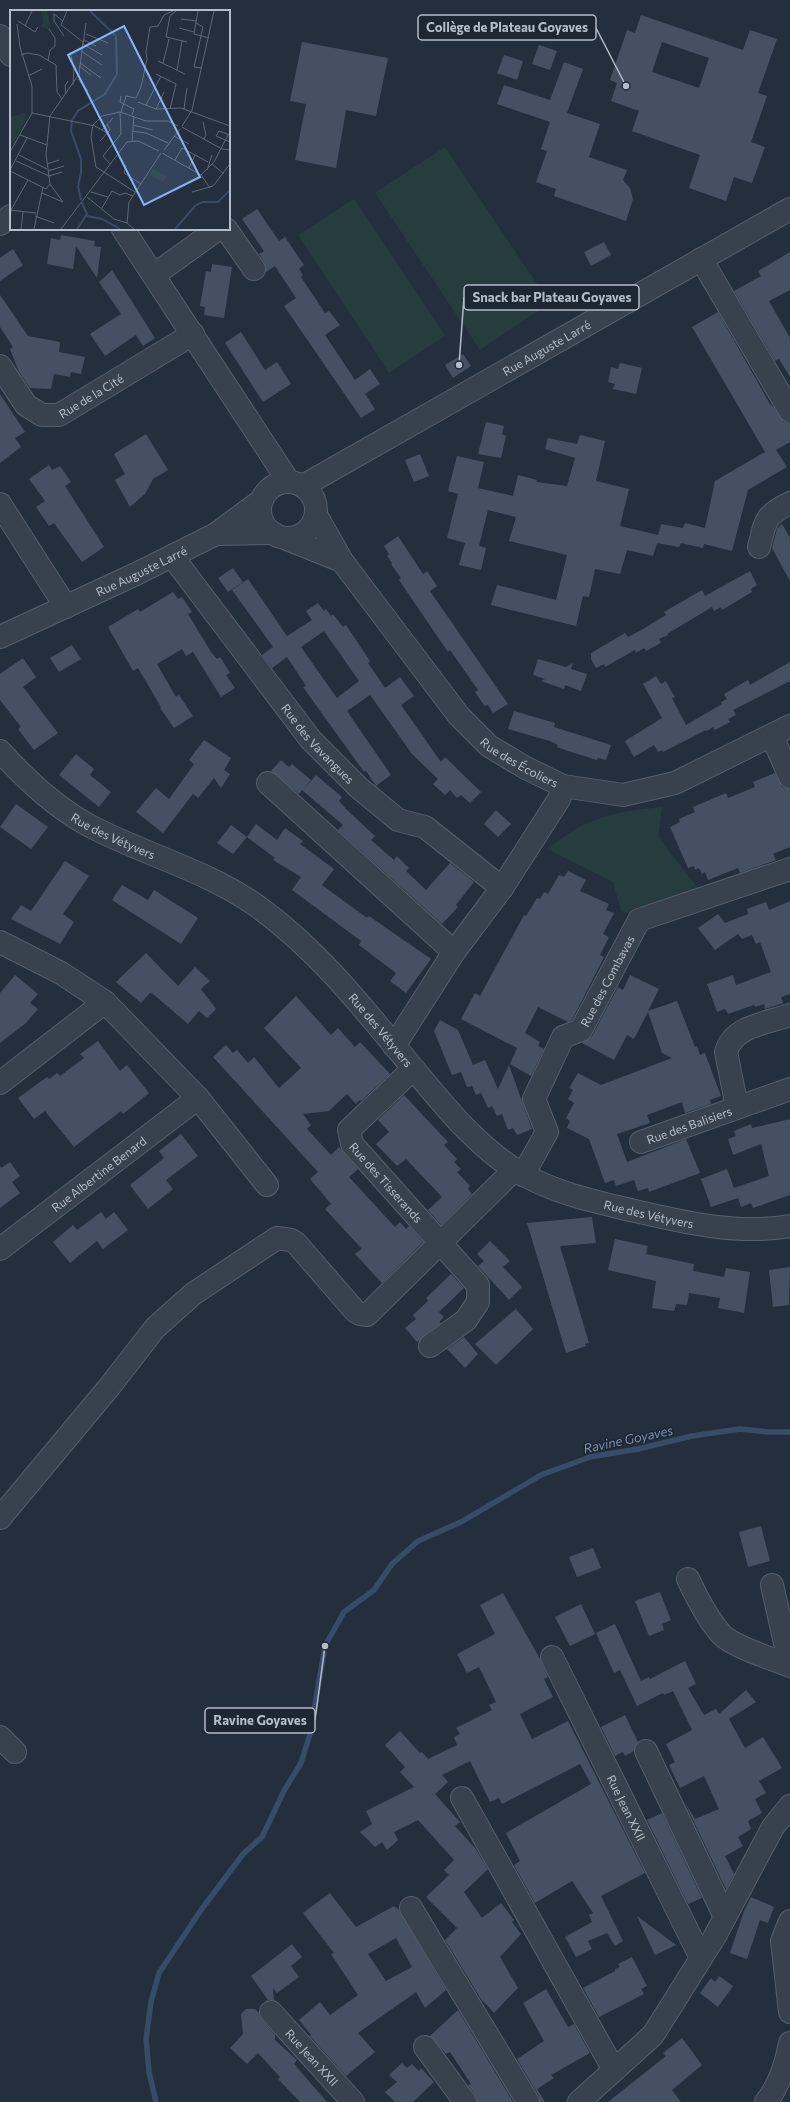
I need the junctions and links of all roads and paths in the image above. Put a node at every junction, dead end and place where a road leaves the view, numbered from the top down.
1 (0, 36) edge
2 (10, 52) edge
3 (790, 209) edge
4 (10, 217) edge
5 (0, 224) edge
6 (124, 230) edge
7 (217, 230) edge
8 (227, 230) edge
9 (702, 259) junction
10 (254, 269) dead end
11 (154, 275) junction
12 (193, 334) junction
13 (0, 366) edge
14 (790, 411) edge
15 (265, 445) junction
16 (296, 484) junction
17 (265, 495) junction
18 (790, 503) edge
19 (0, 504) edge
20 (316, 515) junction
21 (216, 534) junction
22 (280, 536) junction
23 (759, 547) dead end
24 (172, 556) junction
25 (342, 561) junction
26 (66, 607) junction
27 (0, 637) edge
28 (781, 731) edge
29 (0, 751) edge
30 (790, 777) edge
31 (268, 783) dead end
32 (563, 786) junction
33 (790, 869) edge
34 (502, 888) junction
35 (0, 942) edge
36 (454, 952) junction
37 (105, 1002) junction
38 (790, 1016) edge
39 (394, 1046) junction
40 (413, 1069) junction
41 (0, 1083) edge
42 (790, 1089) edge
43 (198, 1098) junction
44 (738, 1108) junction
45 (641, 1142) dead end
46 (519, 1172) junction
47 (266, 1185) dead end
48 (790, 1226) edge
49 (442, 1243) junction
50 (0, 1250) edge
51 (430, 1346) dead end
52 (0, 1518) edge
53 (688, 1579) dead end
54 (772, 1585) dead end
55 (552, 1657) dead end
56 (790, 1666) edge
57 (646, 1751) dead end
58 (462, 1798) dead end
59 (790, 1806) edge
60 (411, 1908) dead end
61 (725, 1917) junction
62 (790, 1921) edge
63 (701, 1958) junction
64 (271, 2012) dead end
65 (790, 2012) edge
66 (790, 2043) edge
67 (425, 2047) dead end
68 (614, 2070) junction
69 (353, 2102) edge
70 (466, 2102) edge
71 (528, 2102) edge
72 (579, 2102) edge
73 (766, 2102) edge

1 - 2 street
3 - 9 street, Rue Auguste Larré
4 - 5 street
6 - 11 street
7 - 11 street
8 - 10 street
9 - 14 street
9 - 16 street, Rue Auguste Larré
11 - 12 street
12 - 13 street, Rue de la Cité
12 - 15 street
15 - 16 street
15 - 17 street
16 - 17 street
16 - 20 street
17 - 21 street, Rue Auguste Larré
17 - 22 street
18 - 23 street
19 - 26 street
20 - 22 street
20 - 25 street, Rue des Écoliers
21 - 22 street, Rue Auguste Larré
21 - 24 street, Rue Auguste Larré
22 - 25 street
24 - 26 street, Rue Auguste Larré
24 - 34 street, Rue des Vavangues
25 - 32 street, Rue des Écoliers
26 - 27 street, Rue Auguste Larré
28 - 30 street, Rue des Écoliers
28 - 32 street, Rue des Écoliers
29 - 39 street, Rue des Vétyvers
31 - 36 street
32 - 34 street
33 - 46 street, Rue des Combavas
34 - 36 street
35 - 37 street
36 - 39 street
37 - 41 street
37 - 43 street
38 - 44 street, Rue des Balisiers
39 - 40 street, Rue des Vétyvers
40 - 46 street, Rue des Vétyvers
40 - 49 street, Rue des Tisserands
42 - 44 street, Rue des Balisiers
43 - 47 street
43 - 50 street, Rue Albertine Benard
44 - 45 street, Rue des Balisiers
46 - 48 street, Rue des Vétyvers
46 - 49 street
49 - 51 street, Rue des Tisserands
49 - 52 street
53 - 56 street
54 - 56 street
55 - 63 street, Rue Jean XXII
57 - 61 street
58 - 68 street
59 - 61 street
60 - 71 street
61 - 63 street
62 - 65 street
63 - 68 street
64 - 69 street, Rue Jean XXII
66 - 73 street
67 - 70 street
68 - 72 street

